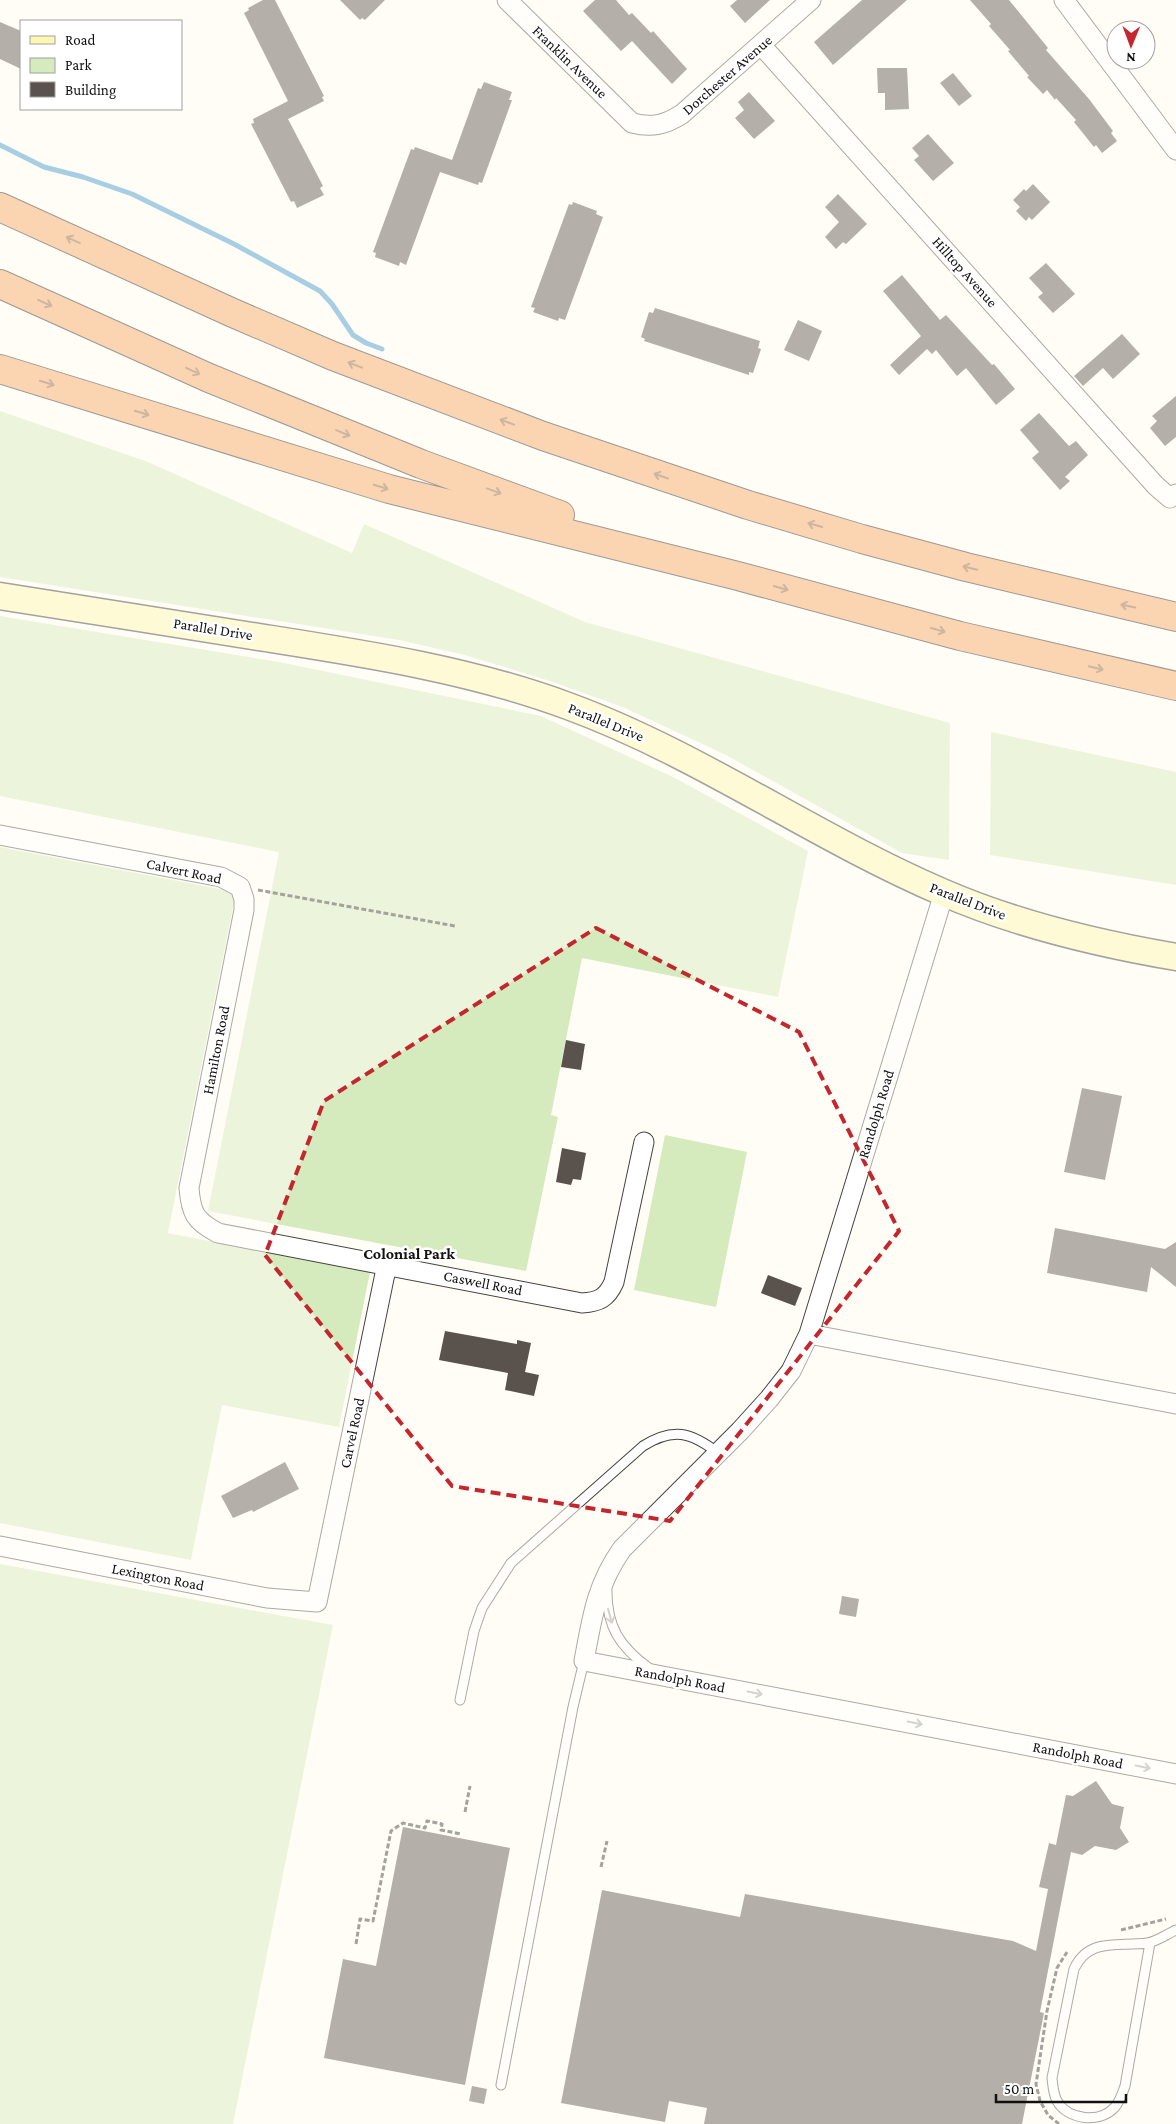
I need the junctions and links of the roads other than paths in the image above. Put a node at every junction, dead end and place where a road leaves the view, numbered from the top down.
1 (507, 0) edge
2 (810, 0) edge
3 (1064, 0) edge
4 (761, 45) junction
5 (632, 123) joint
6 (1176, 150) edge
7 (0, 206) edge
8 (0, 284) edge
9 (0, 369) edge
10 (1173, 496) edge
11 (734, 575) junction
12 (0, 596) edge
13 (1176, 617) edge
14 (1176, 686) edge
15 (0, 835) edge
16 (240, 887) joint
17 (944, 893) junction
18 (1176, 957) edge
19 (644, 1142) dead end
20 (193, 1214) joint
21 (387, 1264) junction
22 (809, 1334) junction
23 (1176, 1404) edge
24 (718, 1453) junction
25 (0, 1546) edge
26 (609, 1568) junction
27 (317, 1602) joint
28 (584, 1661) junction
29 (656, 1674) junction
30 (460, 1700) dead end
31 (1176, 1774) edge
32 (1176, 1930) edge
33 (1150, 1943) junction
34 (501, 2085) dead end

1 - 5 street, Franklin Avenue
2 - 4 street, Dorchester Avenue
3 - 6 street
4 - 5 street, Dorchester Avenue
4 - 10 street, Hilltop Avenue
13 -> 7 highway
8 -> 11 highway
9 -> 11 highway
11 -> 14 highway
12 - 17 street, Parallel Drive
15 - 16 street, Calvert Road
16 - 20 street, Hamilton Road
17 - 18 street, Parallel Drive
17 - 22 street, Randolph Road
19 - 21 street, Caswell Road
20 - 21 street, Caswell Road
21 - 27 street, Carvel Road
22 - 23 street
22 - 24 street, Randolph Road
24 - 26 street, Randolph Road
24 - 30 lane
25 - 27 street, Lexington Road
26 - 28 street, Randolph Road
26 -> 29 lane
28 - 29 street, Randolph Road
28 - 34 lane
29 -> 31 street, Randolph Road
32 - 33 lane
33 - 33 lane

